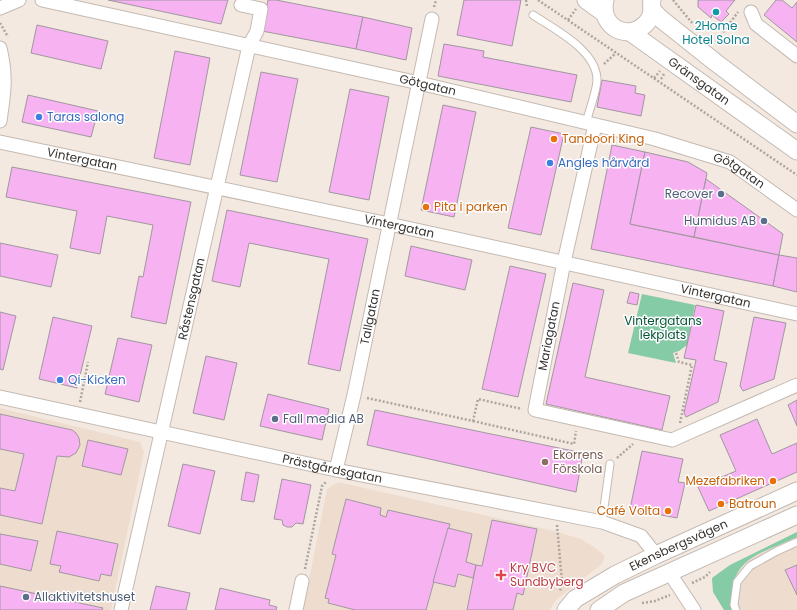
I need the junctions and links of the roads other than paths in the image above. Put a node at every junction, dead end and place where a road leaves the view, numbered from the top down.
1 (19, 0) edge
2 (42, 0) edge
3 (586, 0) edge
4 (651, 3) edge
5 (241, 5) dead end
6 (604, 7) edge
7 (0, 8) edge
8 (745, 12) road end
9 (433, 13) road end
10 (533, 15) dead end
11 (630, 32) junction
12 (249, 46) junction
13 (0, 48) edge
14 (797, 56) edge
15 (419, 83) junction
16 (0, 121) edge
17 (590, 124) junction
18 (797, 124) edge
19 (0, 142) edge
20 (797, 152) edge
21 (216, 187) junction
22 (797, 210) edge
23 (389, 224) junction
24 (564, 262) junction
25 (797, 314) edge
26 (797, 385) edge
27 (0, 397) edge
28 (161, 432) junction
29 (610, 464) road end
30 (336, 470) junction
31 (797, 491) edge
32 (797, 515) edge
33 (602, 522) junction
34 (797, 542) edge
35 (656, 554) junction
36 (670, 572) junction
37 (302, 581) road end
38 (121, 610) edge
39 (296, 610) edge
40 (566, 610) edge
41 (599, 610) edge
42 (694, 610) edge
43 (736, 610) edge

1 - 7 street
2 - 12 street, Götgatan
3 - 6 street, Gränsgatan
4 - 11 street
4 - 18 street, Gränsgatan
5 - 12 street, Råstensgatan
6 - 11 street, Gränsgatan
8 - 14 street
9 - 15 street, Tallgatan
10 - 17 lane, Mariagatan
11 - 20 street, Gränsgatan
12 - 15 street, Götgatan
12 - 21 street, Råstensgatan
13 - 16 street
15 - 17 street, Götgatan
15 - 23 street, Tallgatan
17 - 22 street, Götgatan
17 - 24 street, Mariagatan
19 - 21 street, Vintergatan
21 - 23 street, Vintergatan
21 - 28 street, Råstensgatan
23 - 24 street, Vintergatan
23 - 30 street, Tallgatan
24 - 25 street, Vintergatan
24 - 26 street, Mariagatan
27 - 28 street, Prästgårdsgatan
28 - 30 street, Prästgårdsgatan
28 - 38 street, Råstensgatan
29 - 33 lane
30 - 33 street, Prästgårdsgatan
31 - 35 street, Ekensbergsvägen
32 - 36 street, Ekensbergsvägen
33 - 35 street, Prästgårdsgatan
34 - 43 lane
35 - 36 street
35 - 40 street, Ekensbergsvägen
36 - 41 street, Ekensbergsvägen
36 - 42 street
37 - 39 street

